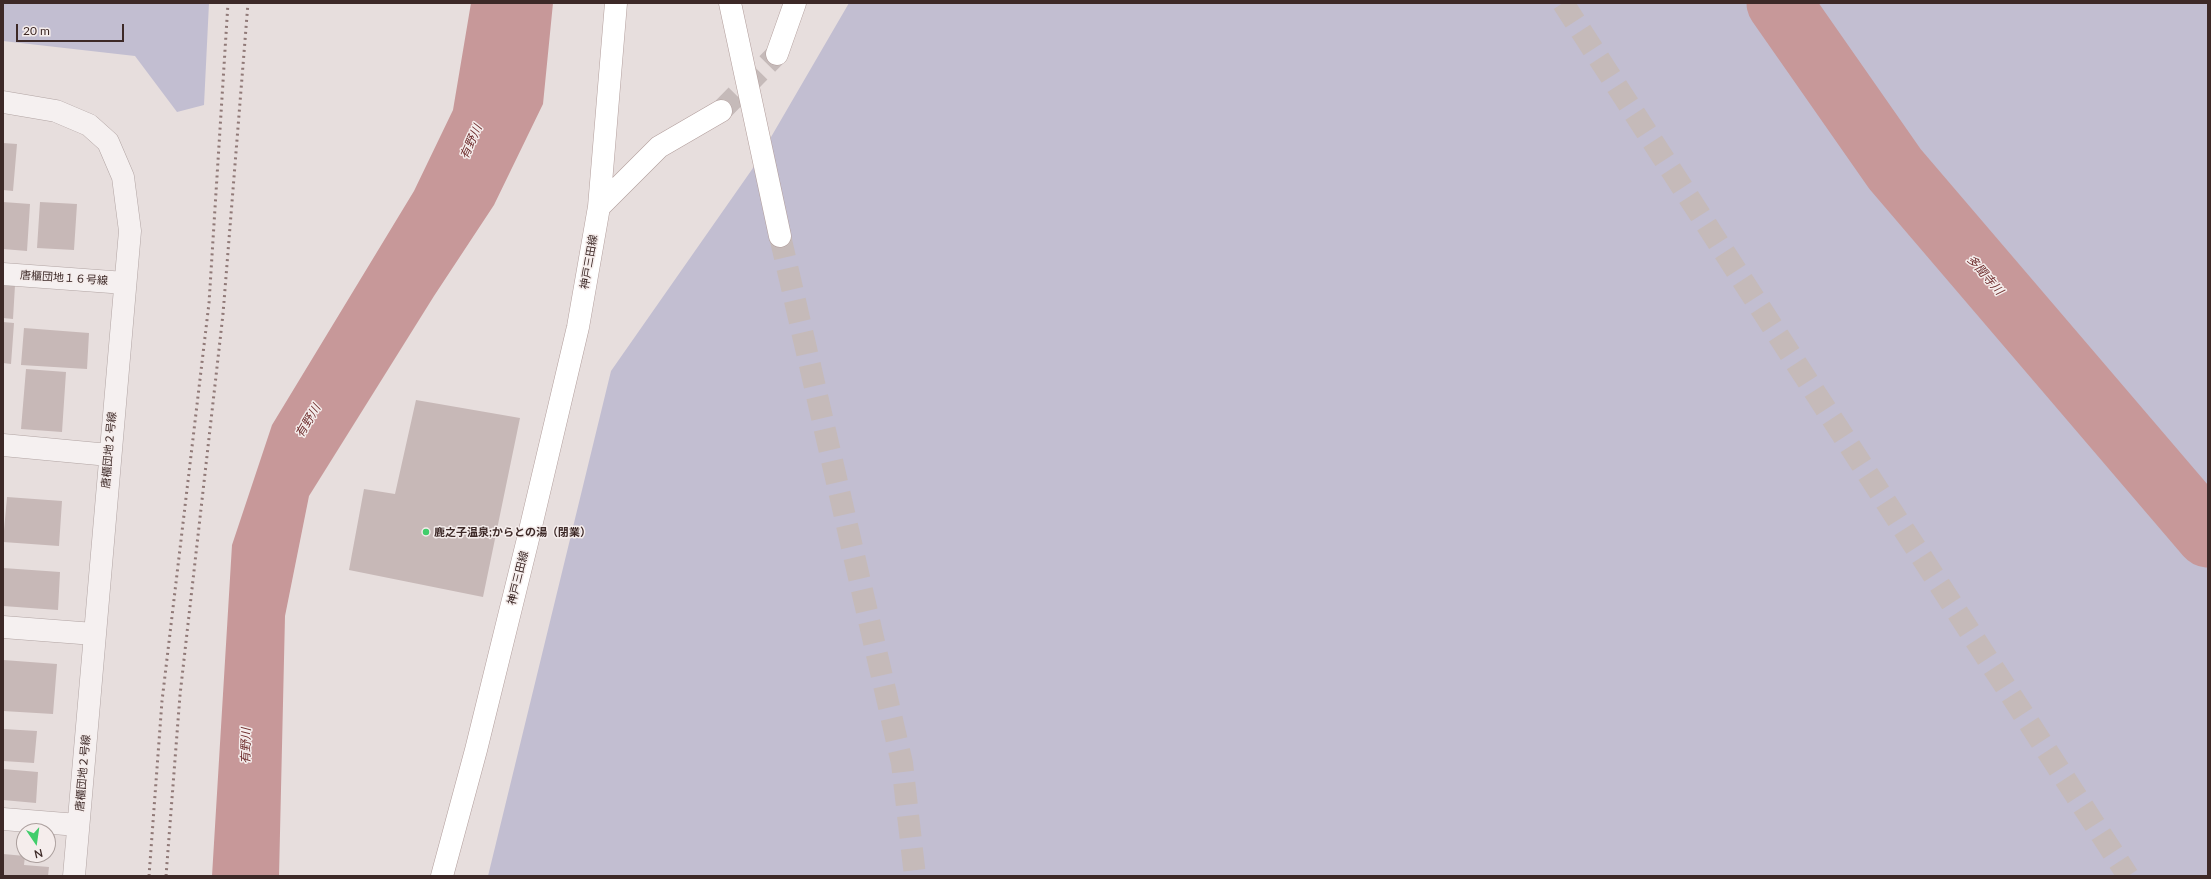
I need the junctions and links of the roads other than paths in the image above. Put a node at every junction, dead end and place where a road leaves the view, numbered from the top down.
1 (616, 3) edge
2 (730, 3) edge
3 (795, 3) edge
4 (776, 54) tunnel mouth
5 (3, 102) edge
6 (721, 111) tunnel mouth
7 (599, 207) junction
8 (780, 236) tunnel mouth
9 (3, 274) edge
10 (125, 283) junction
11 (3, 445) edge
12 (109, 455) junction
13 (3, 626) edge
14 (94, 634) junction
15 (3, 819) edge
16 (78, 825) junction
17 (74, 876) edge
18 (442, 876) edge

1 - 7 main road, 神戸三田線
2 - 8 main road
3 - 4 main road
5 - 10 street, 唐櫃団地２号線
6 - 7 main road
7 - 18 main road, 神戸三田線
9 - 10 street, 唐櫃団地１６号線
10 - 12 street, 唐櫃団地２号線
11 - 12 street
12 - 14 street, 唐櫃団地２号線
13 - 14 street
14 - 16 street, 唐櫃団地２号線
15 - 16 street
16 - 17 street, 唐櫃団地２号線

